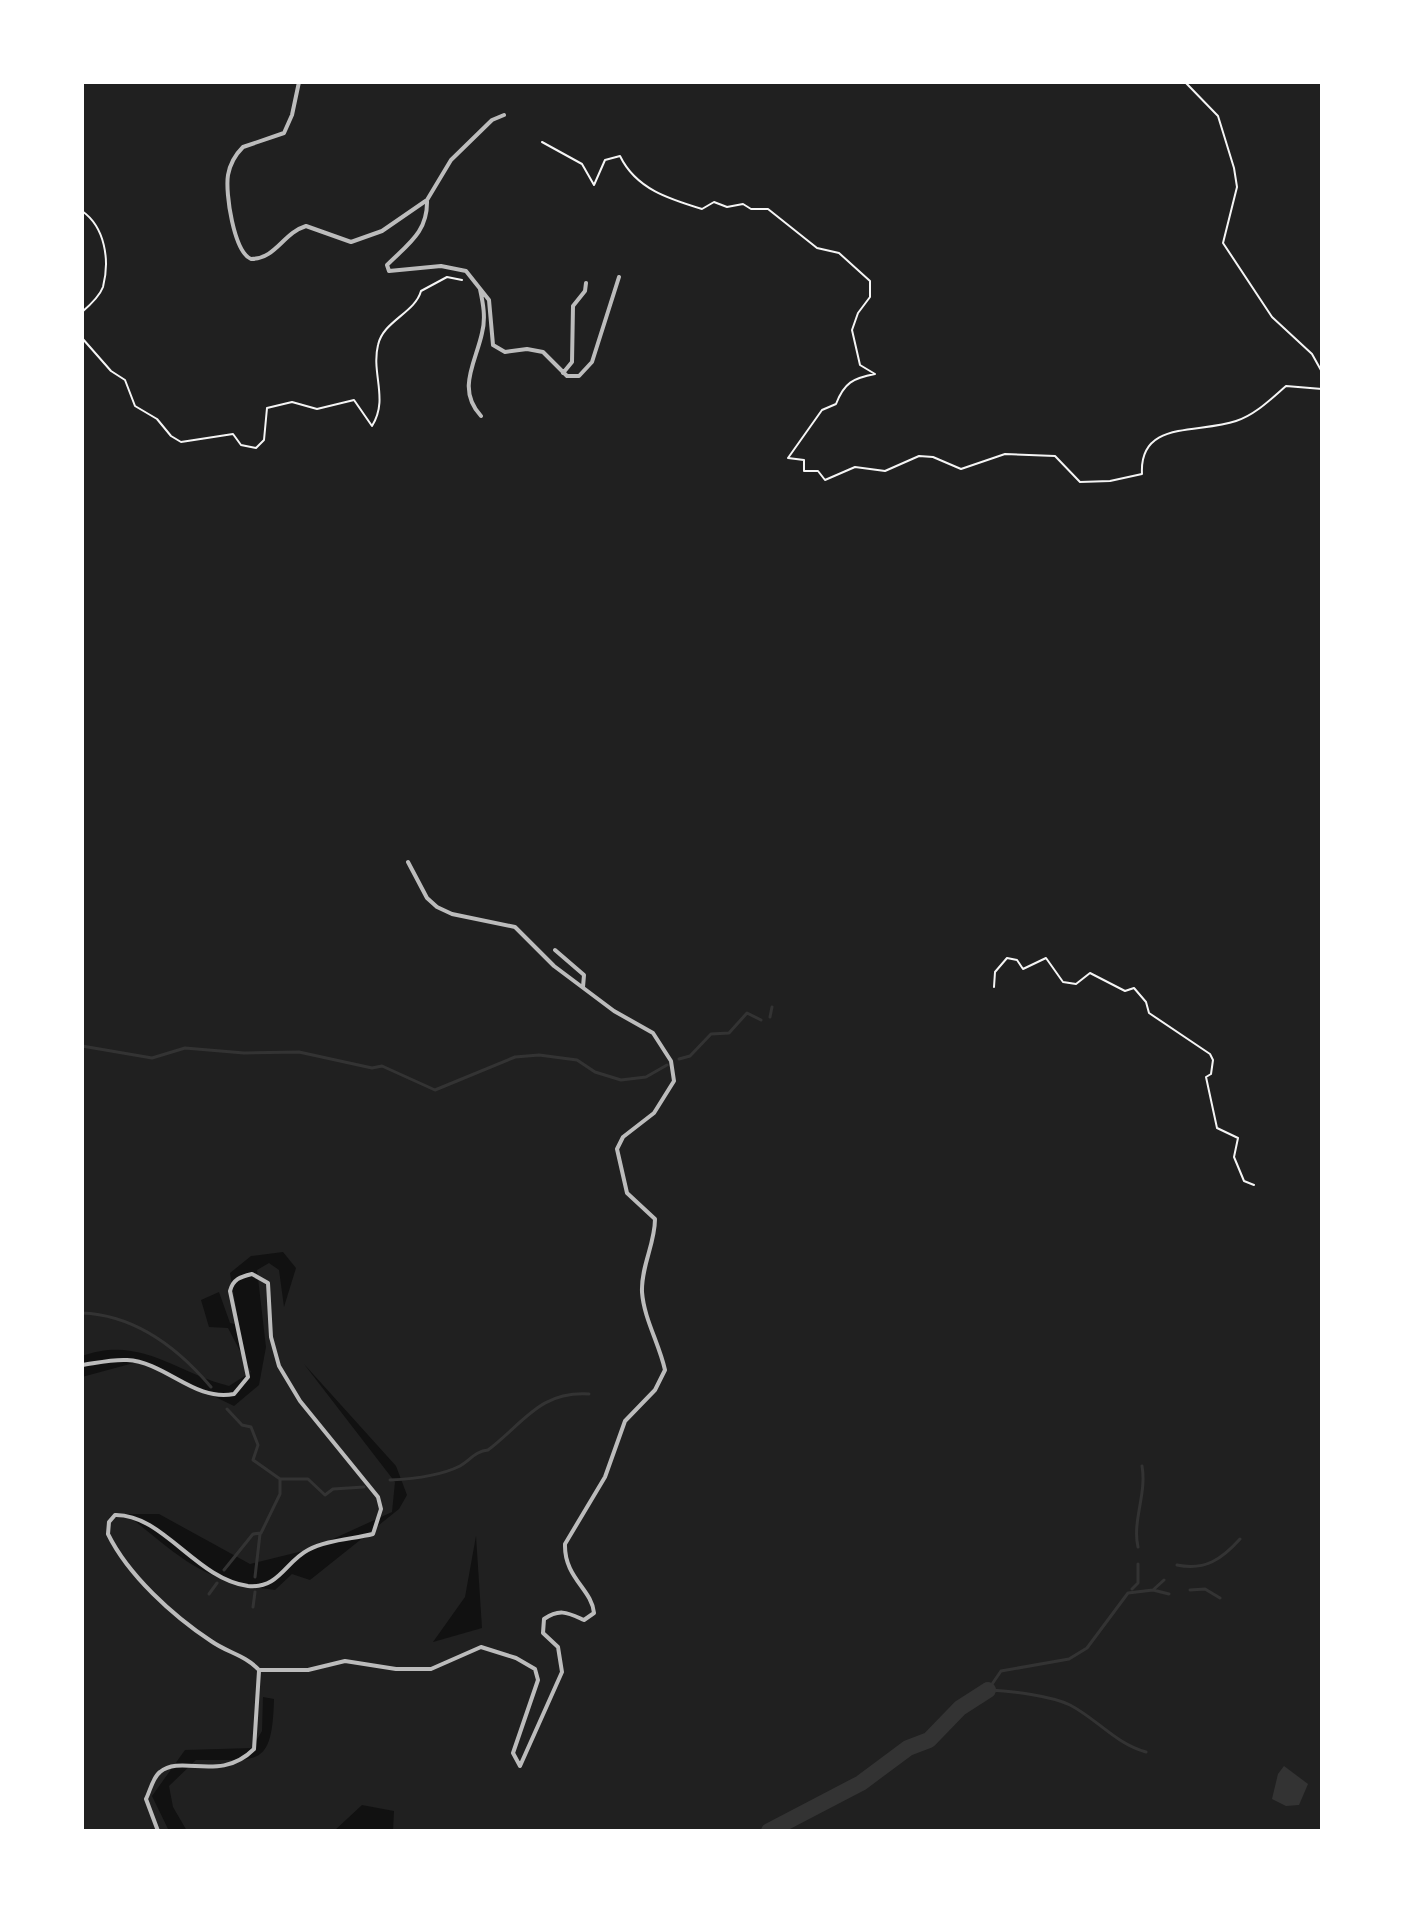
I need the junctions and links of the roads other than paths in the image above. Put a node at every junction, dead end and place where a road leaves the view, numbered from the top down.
1 (299, 82) edge
2 (504, 115) dead end
3 (427, 200) junction
4 (619, 277) dead end
5 (478, 283) junction
6 (586, 283) dead end
7 (563, 373) junction
8 (481, 416) dead end
9 (408, 862) dead end
10 (555, 950) dead end
11 (583, 987) junction
12 (82, 1365) edge
13 (259, 1670) junction
14 (158, 1831) edge

1 - 3 street
2 - 3 street
3 - 5 street
4 - 7 street
5 - 7 street
5 - 8 street
6 - 7 street
9 - 11 street
10 - 11 street
11 - 13 street
12 - 13 street
13 - 14 street

